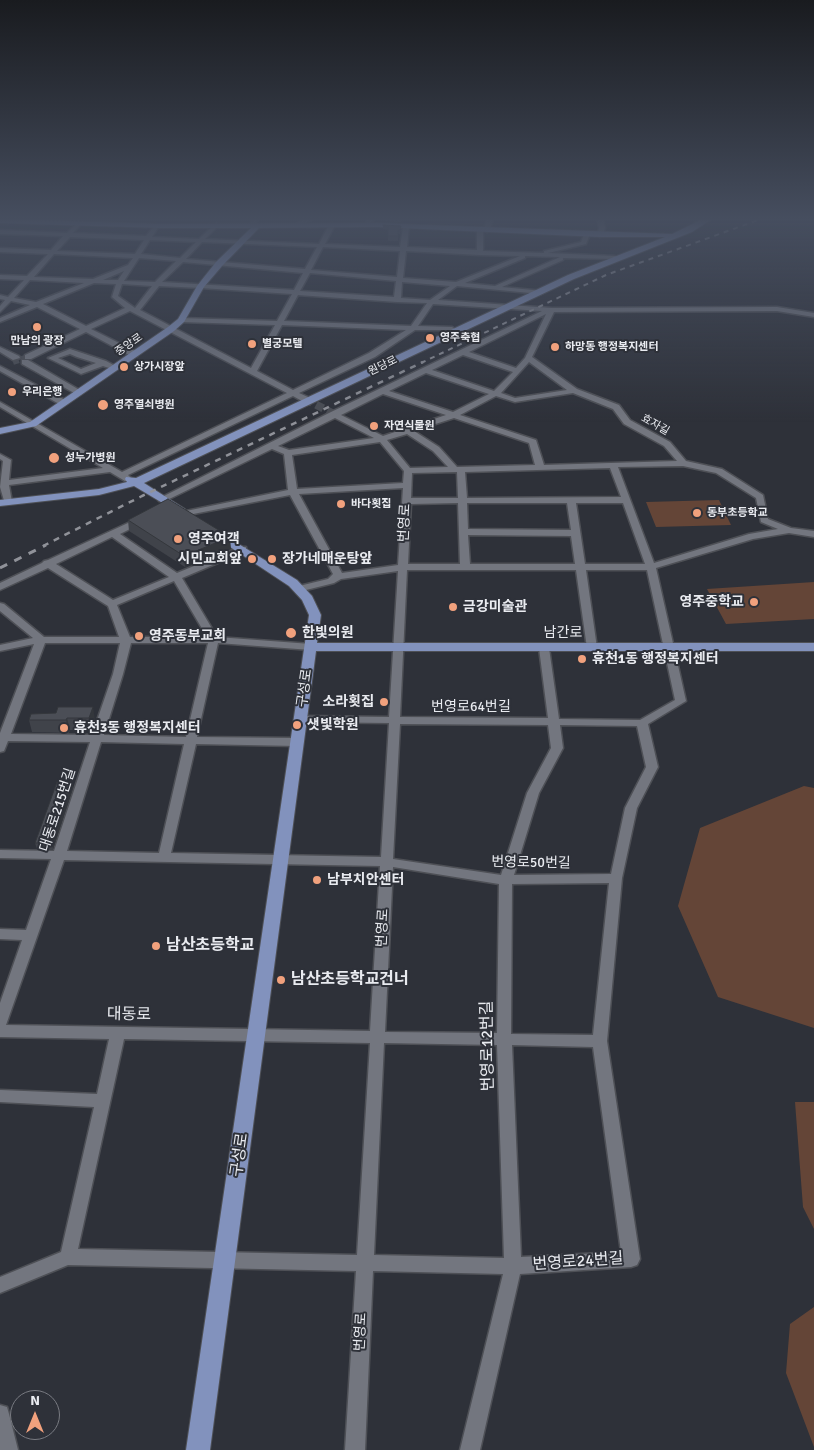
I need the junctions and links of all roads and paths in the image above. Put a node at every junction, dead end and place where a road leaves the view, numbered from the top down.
1 (201, 286) edge
2 (23, 287) edge
3 (82, 287) edge
4 (118, 287) edge
5 (155, 287) edge
6 (210, 287) edge
7 (299, 287) edge
8 (399, 287) edge
9 (453, 287) edge
10 (477, 287) edge
11 (497, 287) edge
12 (548, 287) edge
13 (494, 288) junction
14 (538, 291) junction
15 (295, 293) junction
16 (0, 297) edge
17 (12, 298) junction
18 (397, 300) junction
19 (522, 300) junction
20 (431, 302) junction
21 (39, 305) junction
22 (505, 307) junction
23 (531, 309) junction
24 (0, 310) edge
25 (133, 310) junction
26 (552, 310) junction
27 (814, 315) edge
28 (0, 320) edge
29 (182, 320) junction
30 (279, 323) junction
31 (88, 329) junction
32 (171, 329) junction
33 (412, 329) junction
34 (452, 329) junction
35 (0, 349) edge
36 (464, 353) junction
37 (134, 354) junction
38 (528, 358) junction
39 (103, 363) junction
40 (0, 368) edge
41 (115, 368) junction
42 (252, 371) junction
43 (428, 371) junction
44 (518, 371) junction
45 (574, 391) junction
46 (79, 392) junction
47 (384, 392) junction
48 (294, 393) junction
49 (495, 394) junction
50 (305, 399) junction
51 (64, 403) junction
52 (0, 404) edge
53 (335, 415) junction
54 (452, 416) junction
55 (33, 424) junction
56 (0, 431) edge
57 (410, 432) junction
58 (382, 439) junction
59 (272, 446) junction
60 (288, 453) junction
61 (0, 456) edge
62 (683, 463) junction
63 (613, 465) junction
64 (540, 467) junction
65 (113, 469) junction
66 (458, 469) junction
67 (408, 470) junction
68 (129, 479) junction
69 (2, 484) edge
70 (407, 485) junction
71 (293, 492) junction
72 (571, 500) junction
73 (627, 500) junction
74 (406, 501) junction
75 (462, 501) junction
76 (4, 502) edge
77 (160, 508) junction
78 (186, 514) junction
79 (789, 530) junction
80 (464, 532) junction
81 (576, 533) junction
82 (114, 534) junction
83 (814, 534) edge
84 (243, 549) junction
85 (47, 563) junction
86 (465, 566) junction
87 (580, 566) junction
88 (403, 567) junction
89 (651, 567) junction
90 (177, 578) junction
91 (338, 578) junction
92 (0, 587) edge
93 (298, 589) junction
94 (112, 604) junction
95 (0, 606) edge
96 (41, 640) junction
97 (214, 640) junction
98 (126, 641) junction
99 (311, 647) junction
100 (398, 647) junction
101 (814, 647) edge
102 (0, 648) edge
103 (544, 648) junction
104 (592, 648) junction
105 (670, 648) junction
106 (301, 719) junction
107 (394, 721) junction
108 (553, 722) junction
109 (642, 723) junction
110 (96, 739) junction
111 (192, 740) junction
112 (1, 741) edge
113 (297, 742) junction
114 (0, 854) edge
115 (59, 855) junction
116 (164, 857) junction
117 (281, 859) junction
118 (387, 862) junction
119 (616, 878) junction
120 (506, 880) junction
121 (0, 934) edge
122 (31, 936) junction
123 (0, 1023) edge
124 (0, 1030) edge
125 (118, 1032) junction
126 (258, 1034) junction
127 (377, 1037) junction
128 (504, 1039) junction
129 (600, 1041) junction
130 (0, 1096) edge
131 (103, 1101) junction
132 (68, 1257) junction
133 (224, 1262) junction
134 (365, 1264) junction
135 (513, 1266) junction
136 (0, 1285) edge
137 (0, 1414) edge
138 (8, 1450) edge
139 (198, 1450) edge
140 (355, 1450) edge
141 (470, 1450) edge

1 - 29 main road, 중앙로
2 - 17 street
3 - 21 street
4 - 25 street
5 - 25 street
6 - 15 street
7 - 15 street
8 - 18 street
9 - 20 street
10 - 13 street
11 - 13 street
12 - 14 main road, 원당로
13 - 14 street
14 - 19 main road, 원당로
14 - 22 main road, 원당로
15 - 18 street
15 - 30 street
16 - 17 street
17 - 21 street
17 - 24 street
18 - 20 street
19 - 22 main road, 원당로
19 - 23 street
20 - 22 street
20 - 33 street
21 - 28 street
21 - 31 street
22 - 23 street
22 - 34 main road, 원당로
22 - 68 main road, 원당로
23 - 26 street
25 - 31 street
25 - 32 street
26 - 27 street
26 - 36 street
26 - 38 street
29 - 30 street
29 - 32 main road, 중앙로
30 - 33 street
30 - 42 street
31 - 37 street
31 - 46 street
32 - 37 main road, 중앙로
32 - 42 street
33 - 34 street
33 - 48 street
34 - 50 main road, 원당로
35 - 40 street
36 - 43 street
36 - 44 street
37 - 41 main road, 중앙로
38 - 44 street
38 - 45 street, 효자길
39 - 39 street
39 - 41 street
40 - 51 street
41 - 46 main road, 중앙로
42 - 48 street
43 - 47 street
43 - 49 street
44 - 49 street
45 - 49 street
45 - 62 street, 효자길
46 - 51 main road, 중앙로
47 - 53 street
47 - 54 street
48 - 50 street
48 - 68 street
49 - 54 street
50 - 68 main road, 원당로
51 - 55 main road, 중앙로
52 - 55 street, 구성로
53 - 58 street
53 - 59 street
54 - 57 street
54 - 64 street
55 - 56 main road, 중앙로
55 - 65 street, 구성로
57 - 58 street
57 - 66 street
58 - 60 street
58 - 67 street
59 - 60 street
59 - 77 street
60 - 71 street
61 - 69 street
62 - 63 street
62 - 79 street
63 - 64 street
63 - 73 street
64 - 66 street
65 - 68 street, 구성로
65 - 69 street
66 - 67 street
66 - 75 street
67 - 70 street, 번영로
68 - 76 main road, 원당로
68 - 77 main road, 구성로
69 - 76 street
70 - 71 street
70 - 74 street, 번영로
71 - 78 street
71 - 91 street
72 - 73 street
72 - 75 street
72 - 81 street
73 - 89 street
74 - 75 street
74 - 88 street, 번영로
75 - 80 street
77 - 78 main road, 구성로
77 - 82 street
78 - 84 main road, 구성로
79 - 83 street
79 - 89 street
80 - 81 street
80 - 86 street
81 - 87 street
82 - 85 street
82 - 90 street
84 - 90 street
84 - 93 main road, 구성로
85 - 92 street
85 - 94 street
86 - 87 street
86 - 88 street
87 - 89 street
87 - 104 street
88 - 91 street
88 - 100 street, 번영로
89 - 105 street
90 - 94 street
90 - 97 street
91 - 93 street
93 - 99 main road, 구성로
94 - 98 street
95 - 96 street
96 - 98 street
96 - 102 street
96 - 112 street
97 - 98 street
97 - 99 street
97 - 111 street
98 - 110 street, 대동로215번길
99 - 100 main road, 남간로
99 - 106 main road, 구성로
100 - 103 main road, 남간로
100 - 107 street, 번영로
101 - 105 main road, 남간로
103 - 104 main road, 남간로
103 - 108 street, 번영로12번길
104 - 105 main road, 남간로
105 - 109 street
106 - 107 street, 번영로64번길
106 - 113 main road, 구성로
107 - 108 street, 번영로64번길
107 - 118 street, 번영로
108 - 109 street, 번영로64번길
108 - 120 street, 번영로12번길
109 - 119 street
110 - 111 street
110 - 112 street
110 - 115 street, 대동로215번길
111 - 113 street
111 - 116 street
113 - 117 main road, 구성로
114 - 115 street
115 - 116 street
115 - 122 street, 대동로215번길
116 - 117 street
117 - 118 street
117 - 126 main road, 구성로
118 - 120 street, 번영로50번길
118 - 127 street, 번영로
119 - 120 street, 번영로50번길
119 - 129 street
120 - 128 street, 번영로12번길
121 - 122 street
122 - 123 street, 대동로215번길
124 - 125 street, 대동로
125 - 126 street, 대동로
125 - 131 street
126 - 127 street, 대동로
126 - 133 main road, 구성로
127 - 128 street, 대동로
127 - 134 street, 번영로
128 - 129 street, 대동로
128 - 135 street, 번영로12번길
129 - 135 street, 번영로24번길
130 - 131 street
131 - 132 street
132 - 133 street, 번영로24번길
132 - 136 street
133 - 134 street, 번영로24번길
133 - 139 main road, 구성로
134 - 135 street, 번영로24번길
134 - 140 street, 번영로
135 - 141 street, 번영로12번길
137 - 138 street

